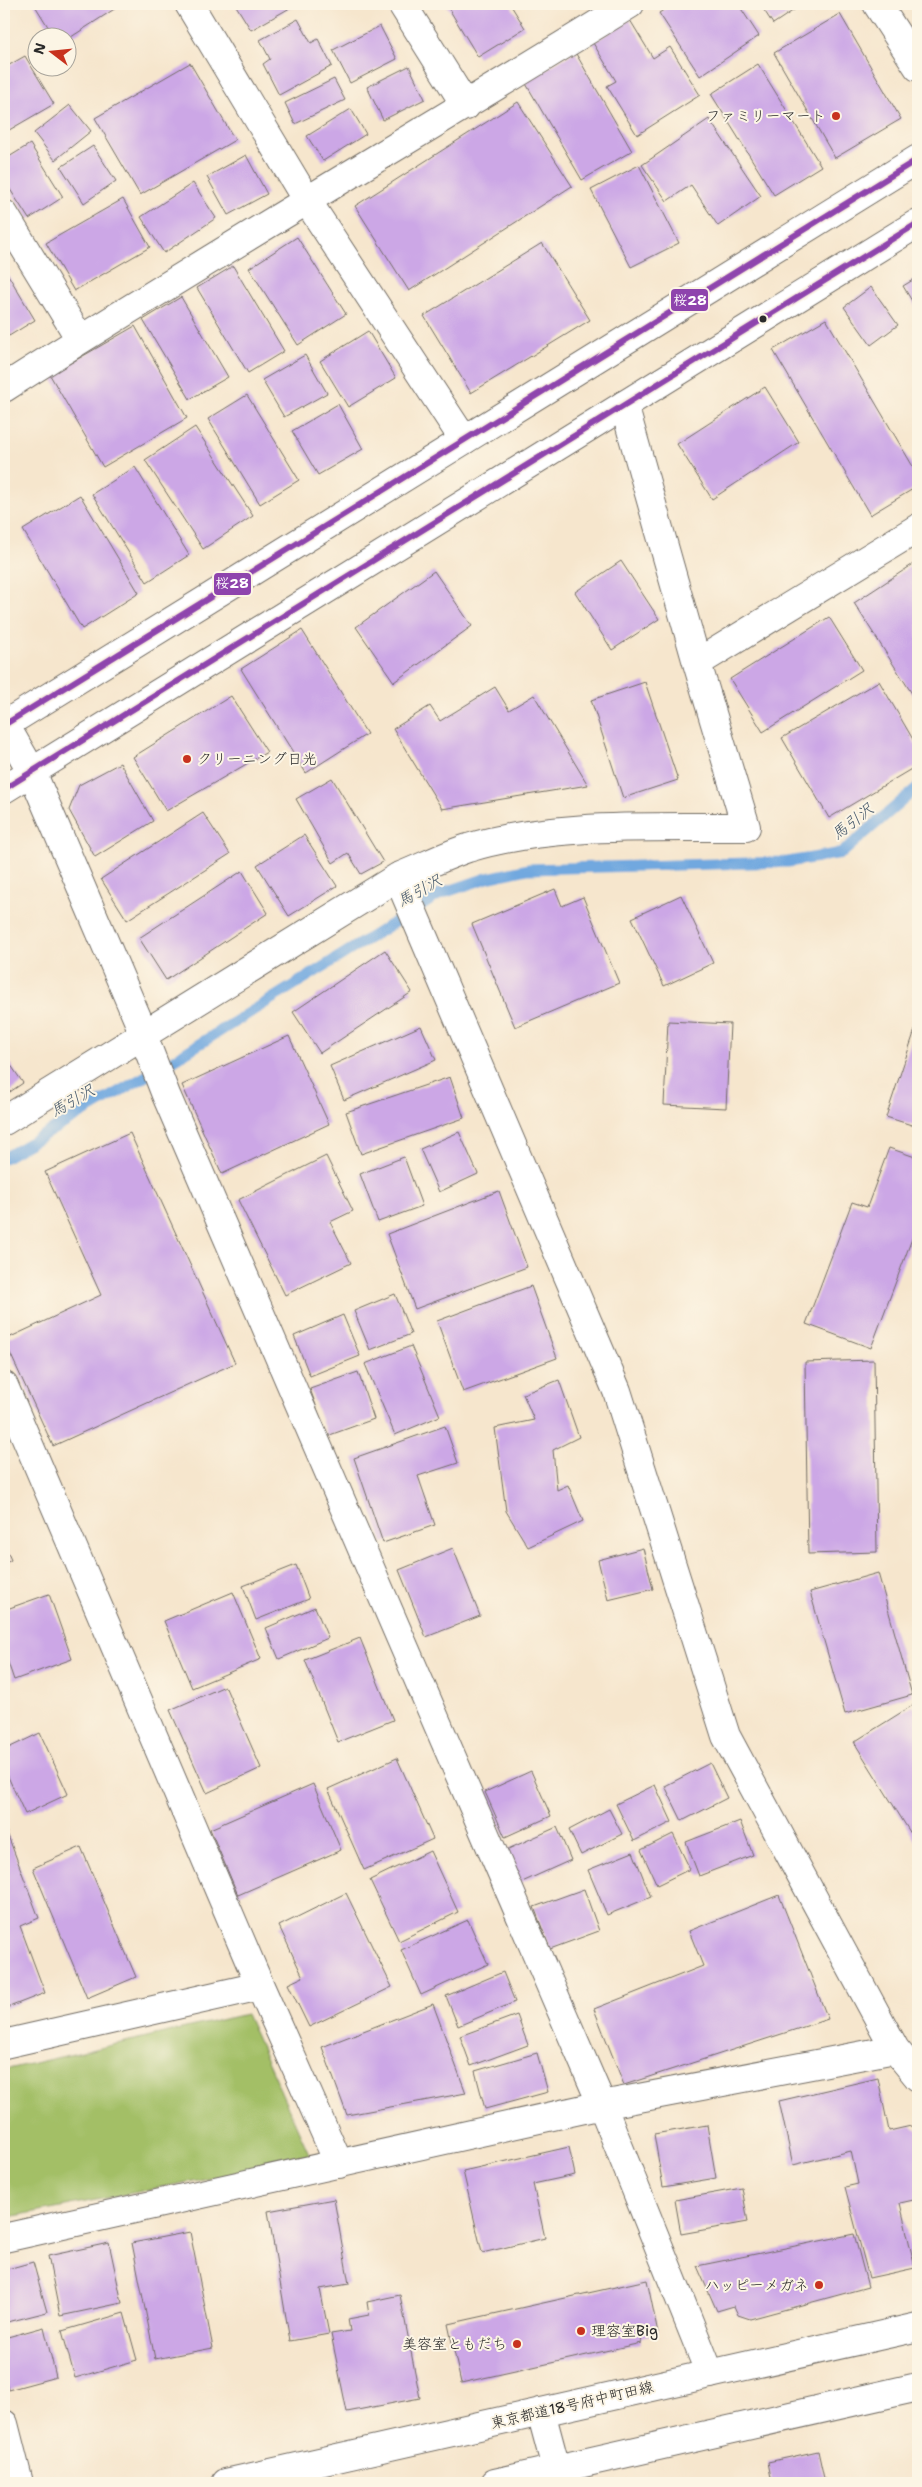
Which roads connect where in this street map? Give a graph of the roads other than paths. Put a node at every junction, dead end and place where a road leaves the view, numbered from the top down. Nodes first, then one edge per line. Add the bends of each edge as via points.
1 (189, 4) edge
2 (402, 4) edge
3 (630, 4) edge
4 (877, 4) edge
5 (918, 67) edge
6 (466, 106) junction
7 (918, 159) edge
8 (306, 199) junction
9 (4, 214) edge
10 (918, 223) edge
11 (80, 339) junction
12 (4, 388) edge
13 (624, 405) junction
14 (464, 440) junction
15 (918, 528) edge
16 (697, 663) junction
17 (4, 724) edge
18 (32, 772) junction
19 (4, 789) edge
20 (400, 884) junction
21 (145, 1040) junction
22 (4, 1121) edge
23 (4, 1386) edge
24 (260, 1986) junction
25 (4, 2044) edge
26 (896, 2049) junction
27 (918, 2077) edge
28 (602, 2105) junction
29 (339, 2164) junction
30 (4, 2238) edge
31 (918, 2327) edge
32 (710, 2374) junction
33 (918, 2387) edge
34 (541, 2412) junction
35 (4, 2424) edge
36 (559, 2476) edge
37 (19, 2483) edge
38 (226, 2483) edge
39 (495, 2483) edge

1 - 8 street
2 - 6 street
3 - 6 street
4 - 5 street
6 - 8 street
7 - 14 street
8 - 11 street
8 - 14 street
9 - 11 street
10 - 13 street
11 - 12 street
13 - 16 street
13 - 18 street
14 - 17 street
15 - 16 street
16 - 20 street via 746,827 529,834 468,848
17 - 18 street
18 - 19 street
18 - 21 street
20 - 21 street
20 - 26 street via 617,1391 726,1736
21 - 22 street
21 - 28 street
23 - 24 street
24 - 25 street
24 - 29 street
26 - 27 street
26 - 28 street
28 - 29 street
28 - 32 street
29 - 30 street
31 - 32 street, 東京都道18号府中町田線
32 - 34 street, 東京都道18号府中町田線
33 - 36 street
34 - 36 street
34 - 38 street, 東京都道18号府中町田線
35 - 37 street
36 - 39 street

